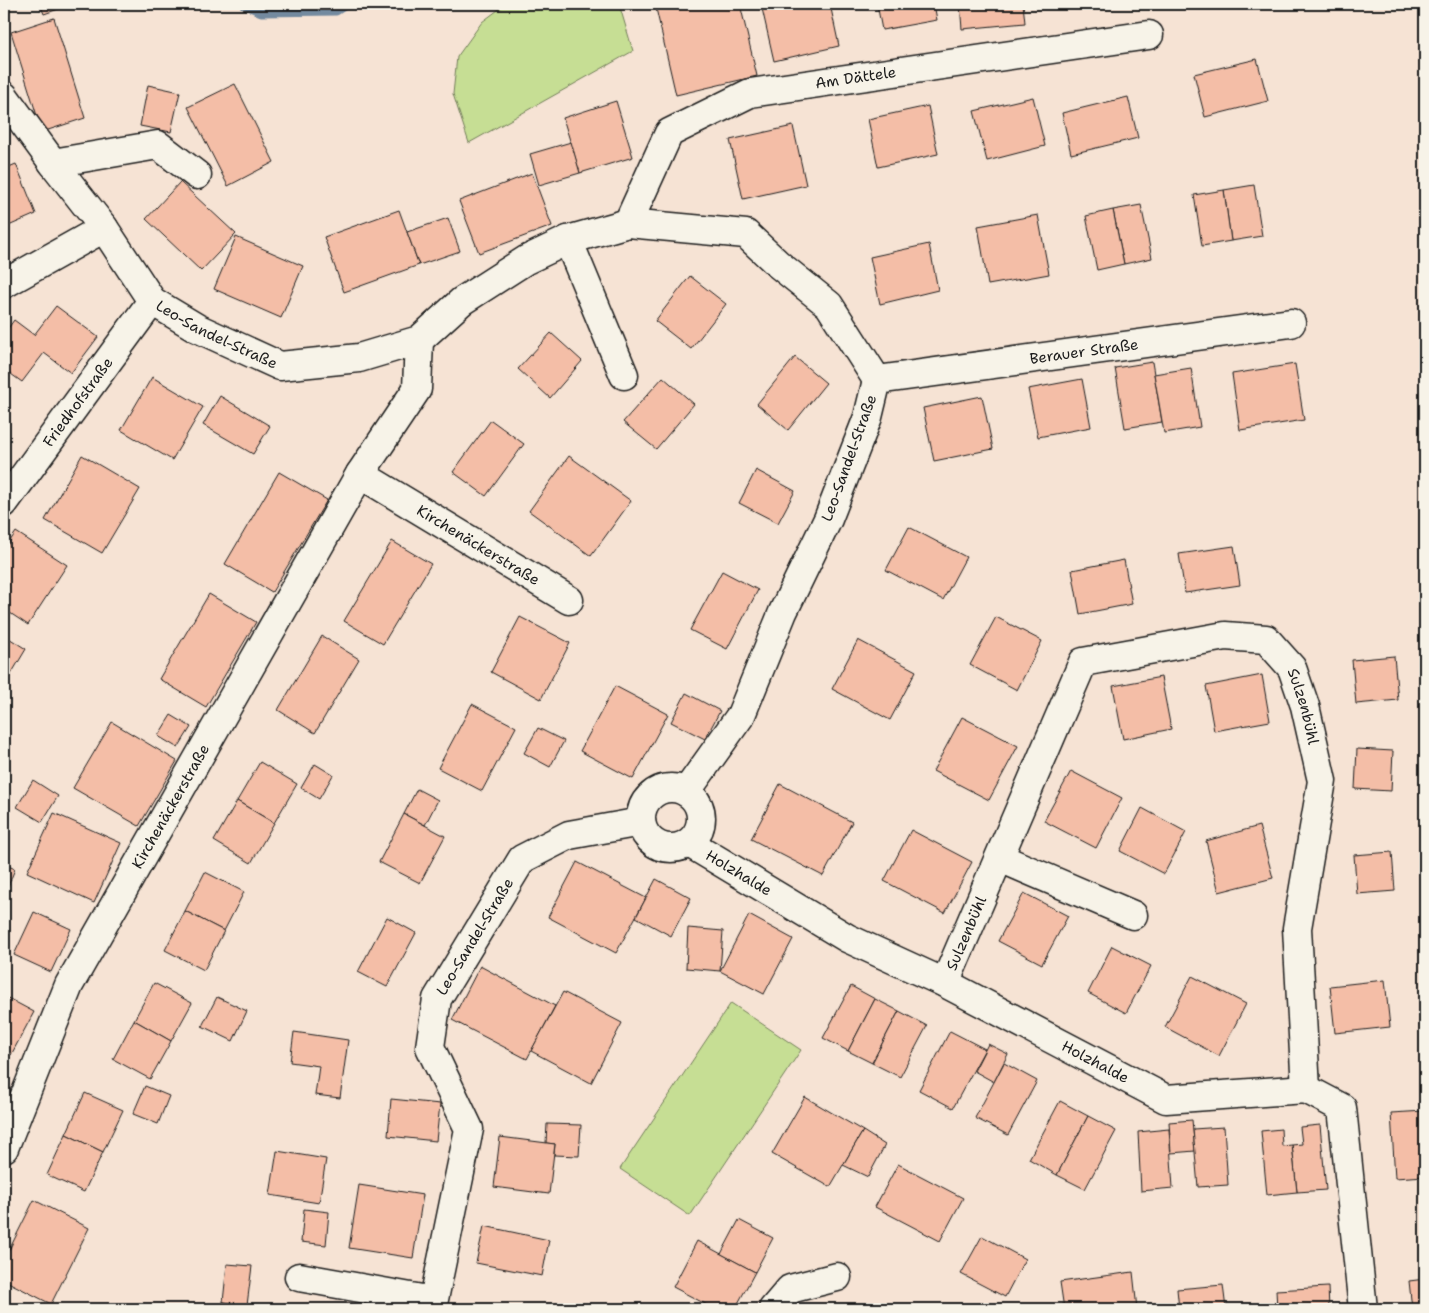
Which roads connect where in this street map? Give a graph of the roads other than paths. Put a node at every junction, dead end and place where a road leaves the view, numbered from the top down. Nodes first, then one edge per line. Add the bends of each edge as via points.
1 (1149, 36) dead end
2 (4, 96) edge
3 (53, 164) junction
4 (196, 174) dead end
5 (628, 223) junction
6 (104, 228) junction
7 (568, 240) junction
8 (4, 284) edge
9 (152, 301) junction
10 (1291, 323) dead end
11 (419, 340) junction
12 (624, 375) dead end
13 (877, 380) junction
14 (360, 474) junction
15 (4, 503) edge
16 (569, 600) dead end
17 (686, 792) junction
18 (641, 822) junction
19 (689, 842) junction
20 (1000, 858) junction
21 (1133, 915) dead end
22 (945, 983) junction
23 (1306, 1089) junction
24 (4, 1148) edge
25 (299, 1277) dead end
26 (837, 1277) dead end
27 (433, 1305) edge
28 (773, 1309) edge
29 (1363, 1309) edge

1 - 5 street, Am Dättele via 750,93 669,132
2 - 3 street, Leo-Sandel-Straße
3 - 4 street via 158,145
3 - 6 street, Leo-Sandel-Straße
5 - 7 street, Leo-Sandel-Straße
5 - 13 street, Leo-Sandel-Straße via 746,234 829,305
6 - 8 street
6 - 9 street, Leo-Sandel-Straße
7 - 11 street, Leo-Sandel-Straße via 526,260 462,301
7 - 12 street
9 - 11 street, Leo-Sandel-Straße via 197,328 280,366 359,358
9 - 15 street, Friedhofstraße
10 - 13 street, Berauer Straße
11 - 14 street, Kirchenäckerstraße via 416,389
13 - 17 street, Leo-Sandel-Straße via 868,417 828,519 783,612 741,715
14 - 16 street, Kirchenäckerstraße
14 - 24 street, Kirchenäckerstraße via 69,985
17 - 18 street via 670,788 656,792 643,807
17 - 19 street via 696,800 701,814 699,831
18 - 19 street via 650,840 661,846 675,848
18 - 27 street, Leo-Sandel-Straße via 569,834 522,859 437,999 430,1047 469,1129
19 - 22 street, Holzhalde via 847,938
20 - 21 street
20 - 22 street, Sulzenbühl
20 - 23 street, Sulzenbühl via 1083,662 1225,636 1266,639 1292,668 1305,706 1322,781 1297,928
22 - 23 street, Holzhalde via 1166,1099
23 - 29 street via 1342,1108
25 - 27 street
26 - 28 street via 790,1289

